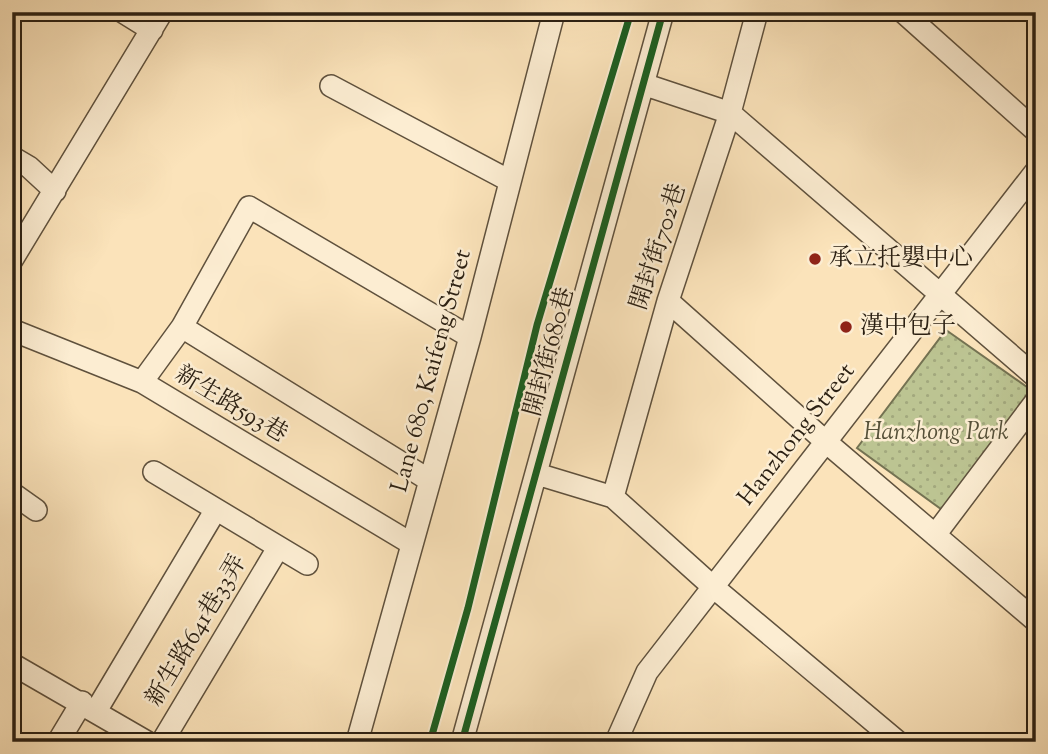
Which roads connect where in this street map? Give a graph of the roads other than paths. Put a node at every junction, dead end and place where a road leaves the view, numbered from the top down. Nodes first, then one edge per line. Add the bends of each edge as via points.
1 (123, 12) edge
2 (554, 12) edge
3 (663, 12) edge
4 (757, 12) edge
5 (903, 12) edge
6 (157, 21) edge
7 (643, 84) junction
8 (331, 86) dead end
9 (730, 113) junction
10 (1036, 131) edge
11 (12, 157) edge
12 (1036, 172) edge
13 (508, 180) junction
14 (55, 191) junction
15 (12, 260) edge
16 (939, 294) junction
17 (668, 301) junction
18 (182, 327) junction
19 (12, 330) edge
20 (470, 337) junction
21 (1036, 377) edge
22 (142, 382) junction
23 (1036, 401) edge
24 (826, 442) junction
25 (154, 472) dead end
26 (537, 474) junction
27 (429, 480) junction
28 (12, 493) edge
29 (613, 497) junction
30 (36, 510) dead end
31 (215, 511) junction
32 (935, 536) junction
33 (412, 544) junction
34 (278, 548) junction
35 (307, 564) dead end
36 (712, 586) junction
37 (1036, 621) edge
38 (12, 664) edge
39 (89, 707) junction
40 (58, 742) edge
41 (147, 742) edge
42 (162, 742) edge
43 (357, 742) edge
44 (462, 742) edge
45 (616, 742) edge
46 (898, 742) edge

1 - 6 street
2 - 13 street, Lane 680, Kaifeng Street
3 - 7 street, 開封街680巷
4 - 9 street, 開封街702巷
5 - 10 street
6 - 14 street
7 - 9 street
7 - 26 street, 開封街680巷
8 - 13 street
9 - 16 street
9 - 17 street, 開封街702巷
11 - 14 street
12 - 16 street, Hanzhong Street
13 - 20 street, Lane 680, Kaifeng Street
14 - 15 street
16 - 21 street
16 - 24 street, Hanzhong Street
17 - 24 street
17 - 29 street, 開封街702巷
18 - 20 street via 249,207
18 - 22 street
18 - 27 street
19 - 22 street, 新生路593巷
20 - 27 street, Lane 680, Kaifeng Street
22 - 33 street, 新生路593巷
23 - 32 street
24 - 32 street
24 - 36 street, Hanzhong Street
25 - 31 street
26 - 29 street
26 - 44 street, 開封街680巷
27 - 33 street, Lane 680, Kaifeng Street
28 - 30 street
29 - 36 street
31 - 34 street
31 - 39 street
32 - 37 street
33 - 43 street, Lane 680, Kaifeng Street
34 - 35 street
34 - 42 street, 新生路641巷33弄
36 - 45 street, Hanzhong Street via 647,672
36 - 46 street
38 - 39 street
39 - 40 street
39 - 41 street

